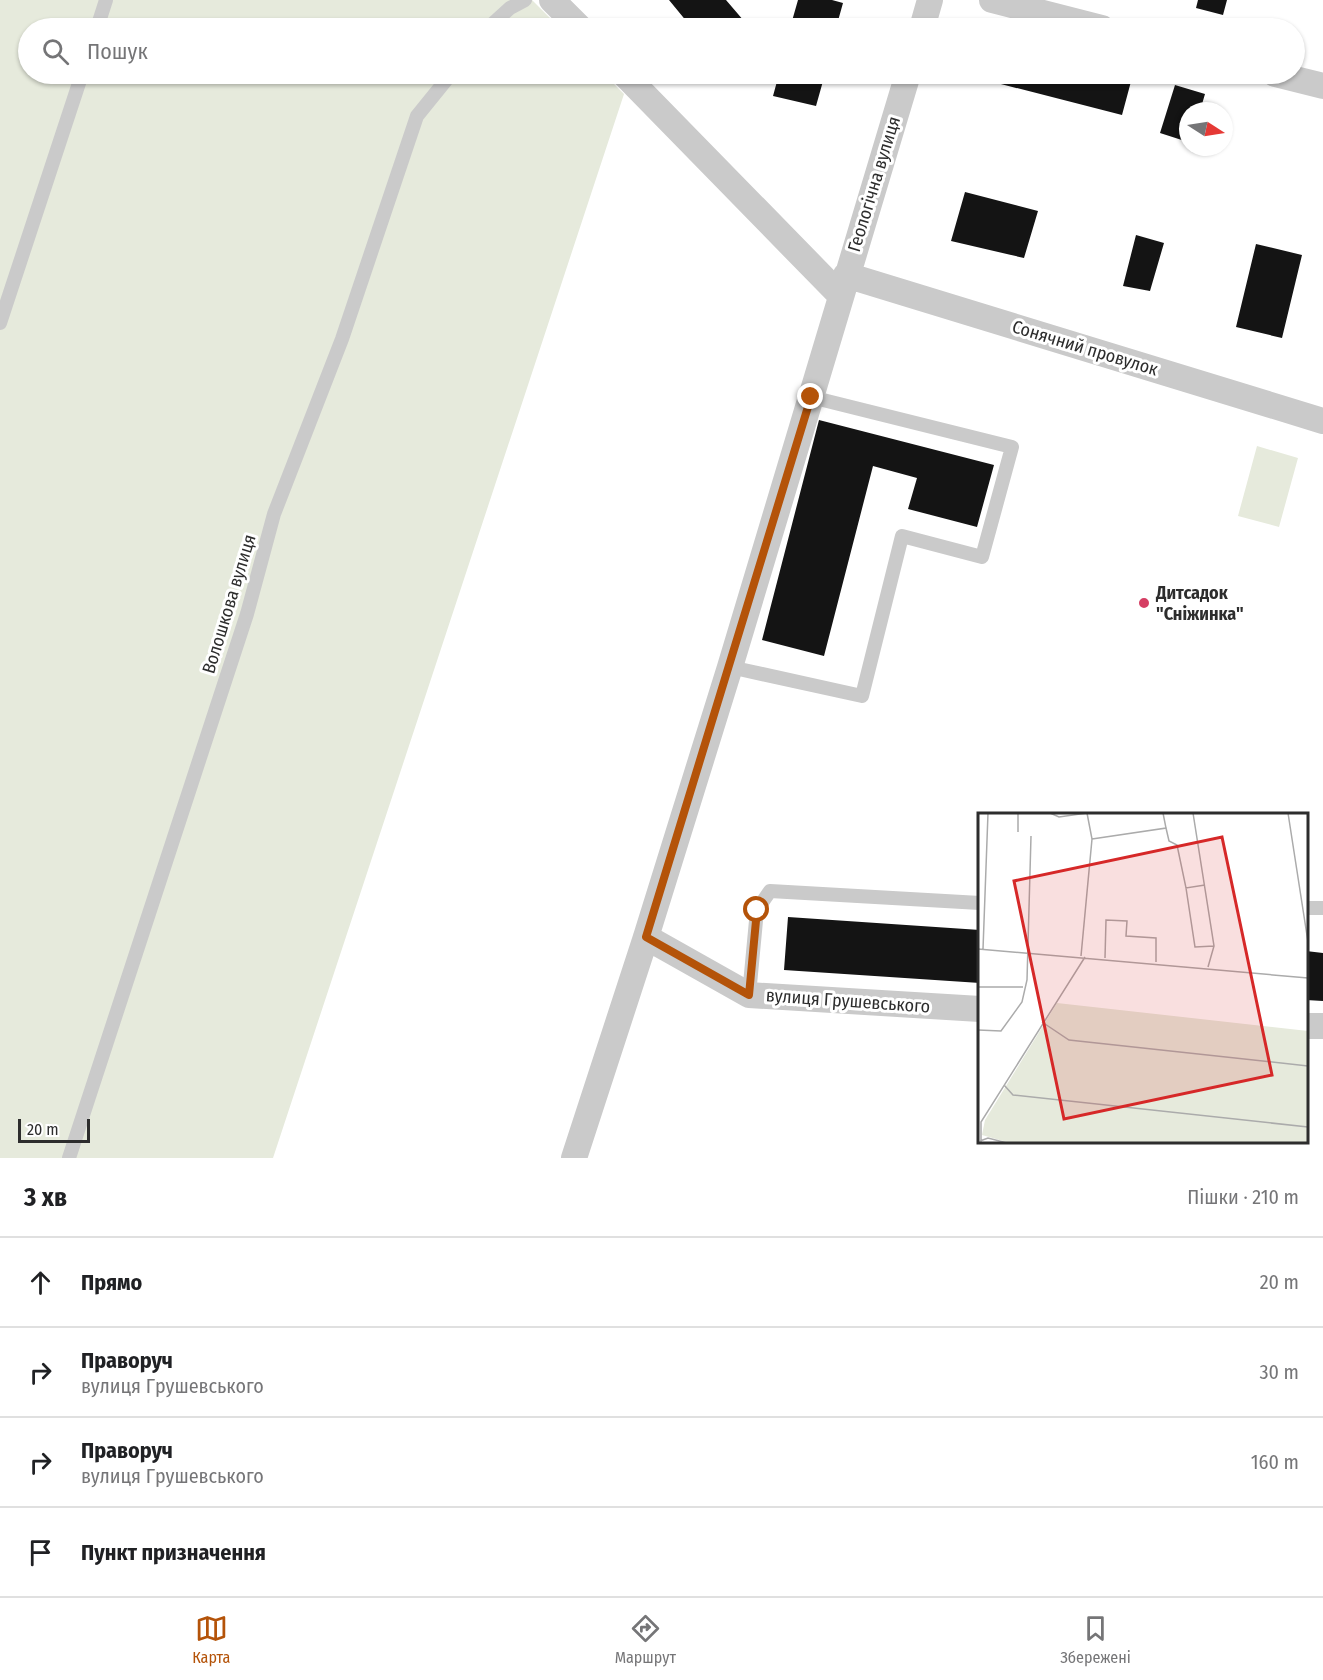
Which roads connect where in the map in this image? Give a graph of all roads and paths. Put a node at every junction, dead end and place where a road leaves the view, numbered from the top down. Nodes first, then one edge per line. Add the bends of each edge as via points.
1 (106, 0) edge
2 (525, 0) edge
3 (552, 0) edge
4 (930, 0) edge
5 (992, 0) edge
6 (100, 18) edge
7 (499, 18) edge
8 (570, 18) edge
9 (925, 18) edge
10 (1063, 18) edge
11 (1305, 82) edge
12 (79, 84) edge
13 (443, 84) edge
14 (634, 84) edge
15 (905, 84) edge
16 (1323, 86) edge
17 (843, 285) junction
18 (0, 323) edge
19 (811, 397) junction
20 (1323, 421) edge
21 (730, 667) junction
22 (978, 903) edge
23 (646, 937) junction
24 (749, 995) junction
25 (978, 1010) edge
26 (69, 1158) edge
27 (574, 1158) edge

1 - 6 lane
2 - 7 lane
3 - 8 street
4 - 9 street
5 - 10 street
11 - 16 street
12 - 18 lane
13 - 26 lane, Волошкова вулиця via 417,116 342,339 274,514 247,614
14 - 17 street
15 - 17 street, Геологічна вулиця
17 - 19 street
17 - 20 street, Сонячний провулок
19 - 21 street
19 - 21 lane via 1012,447 982,557 902,536 862,696
21 - 23 street
22 - 24 lane via 770,891 757,910
23 - 24 street, вулиця Грушевського
23 - 27 street
24 - 25 street, вулиця Грушевського

